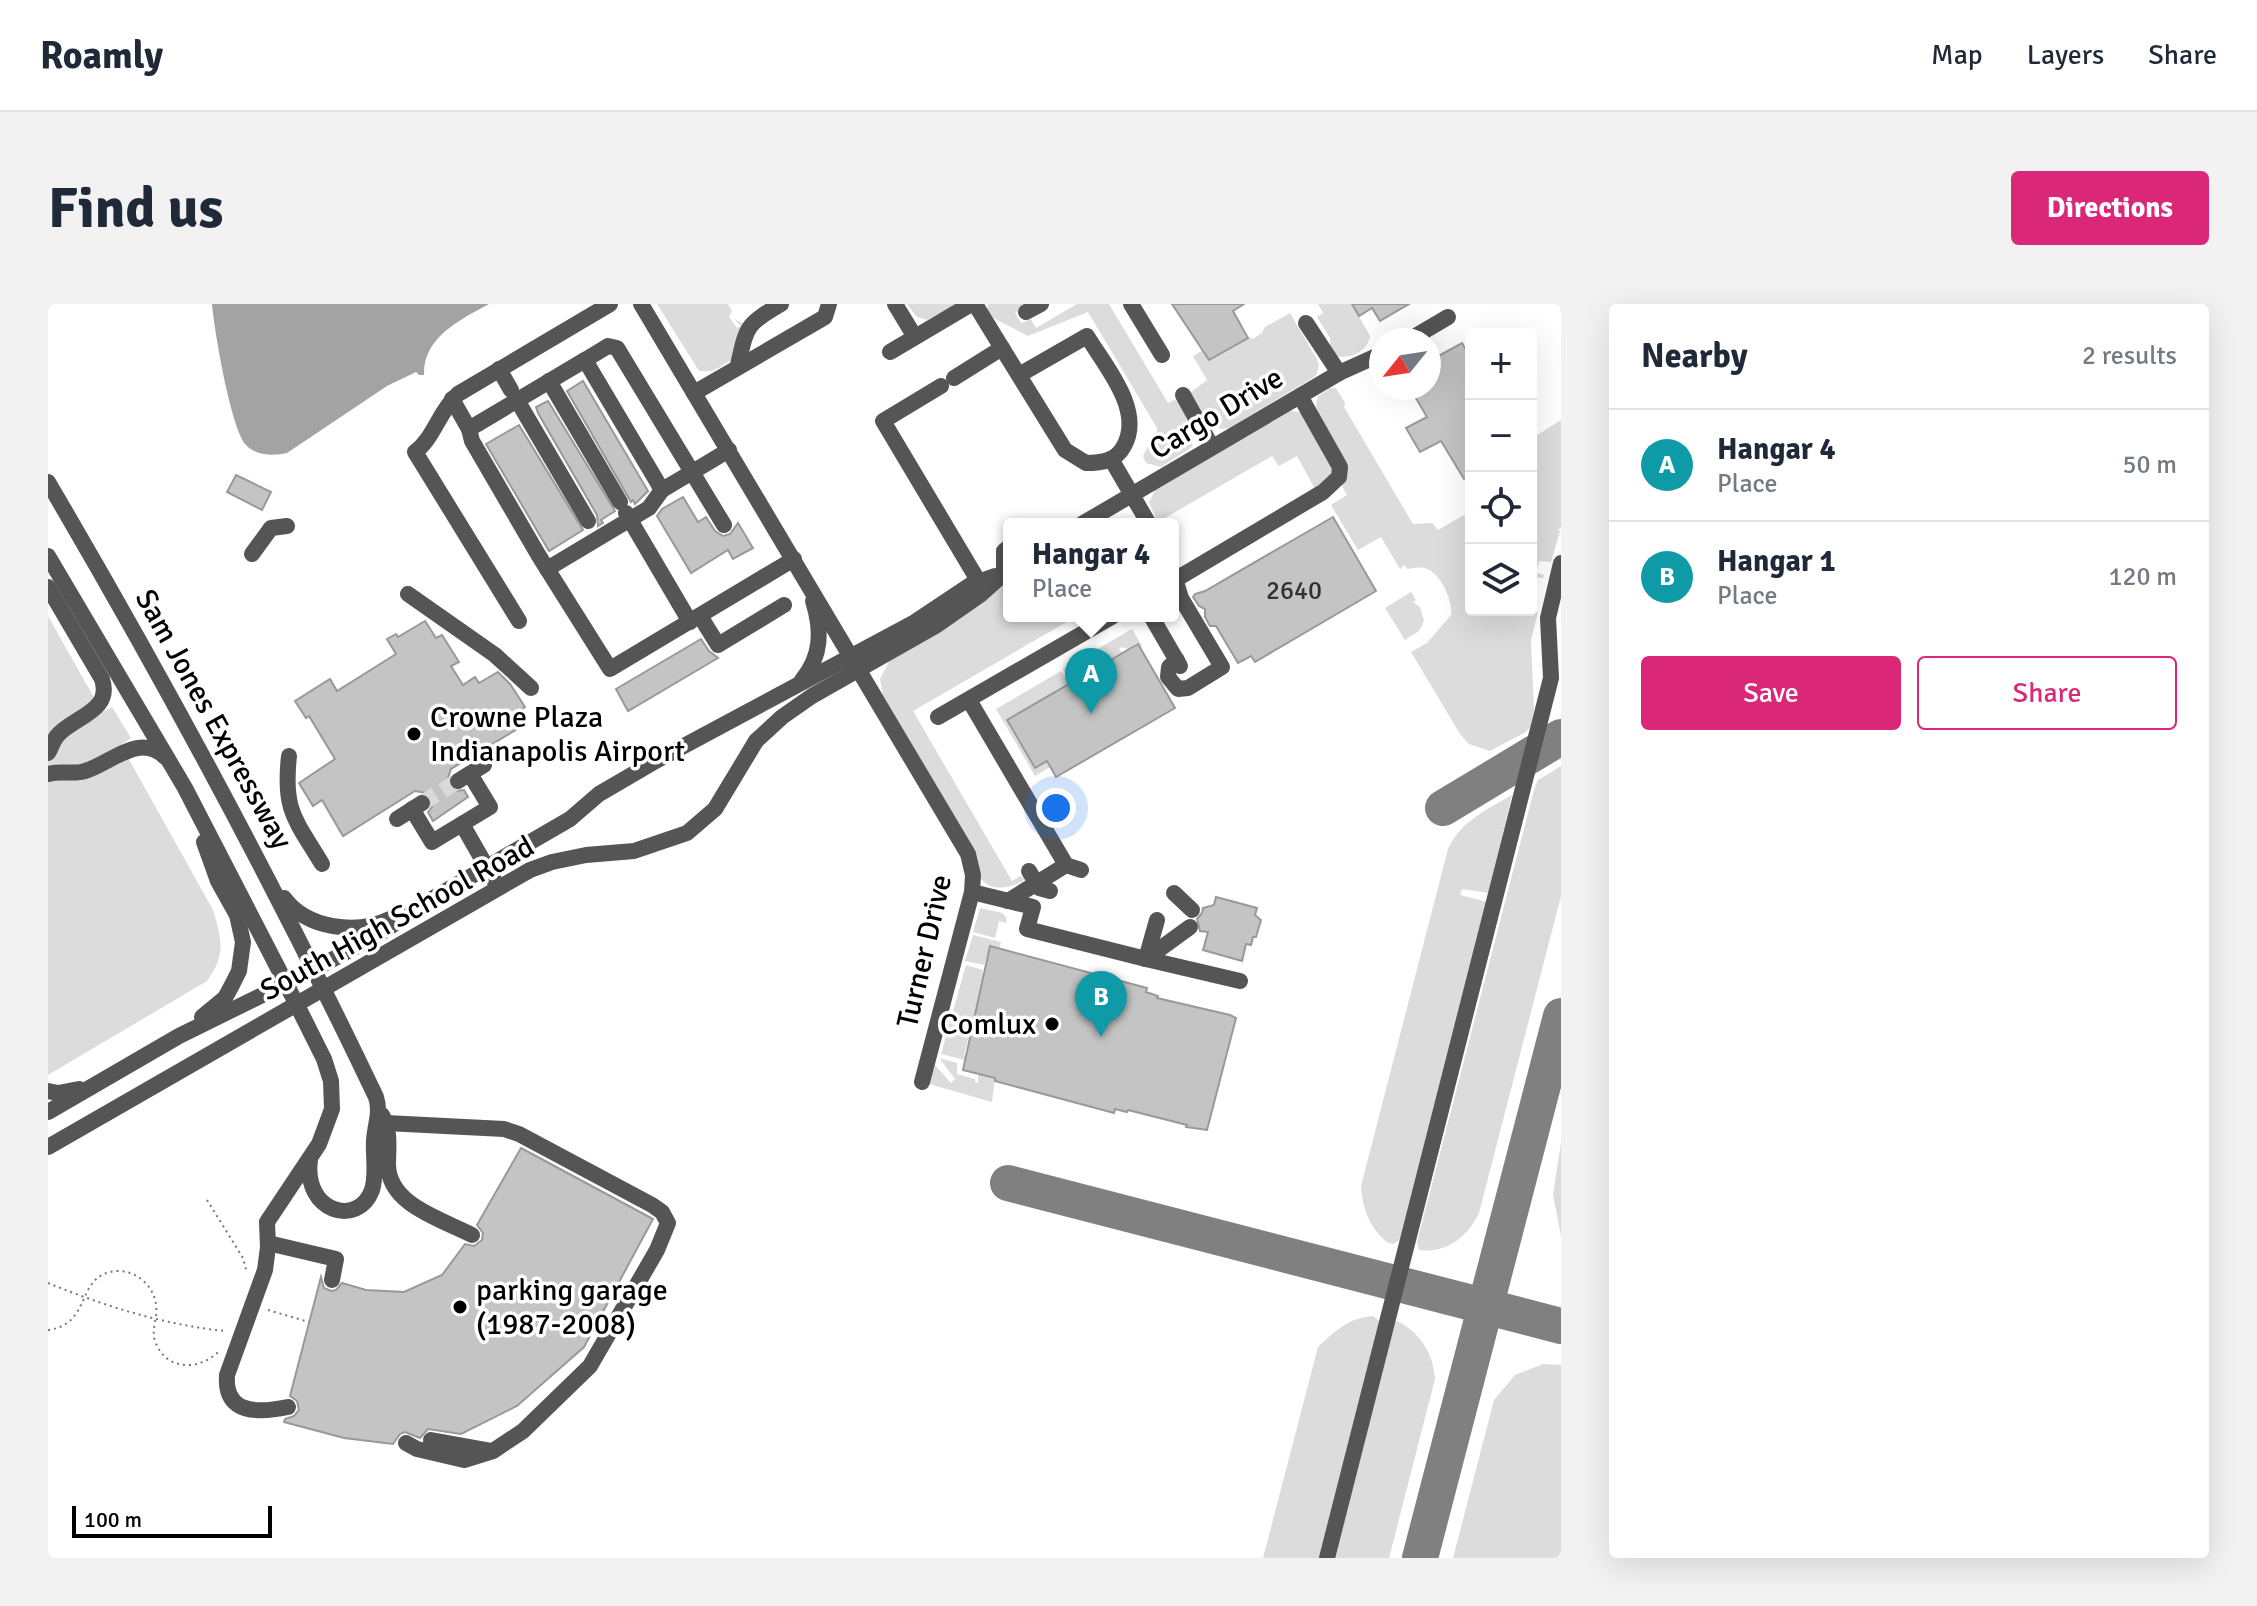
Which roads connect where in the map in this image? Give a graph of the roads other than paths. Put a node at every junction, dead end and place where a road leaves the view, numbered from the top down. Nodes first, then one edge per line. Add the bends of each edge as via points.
1 (610, 304) edge
2 (641, 304) edge
3 (781, 304) edge
4 (829, 304) edge
5 (895, 304) edge
6 (973, 304) edge
7 (1131, 304) edge
8 (1448, 317) dead end
9 (1306, 323) dead end
10 (1429, 328) edge
11 (915, 337) junction
12 (1002, 348) junction
13 (890, 352) dead end
14 (1162, 355) dead end
15 (1369, 359) edge
16 (585, 360) junction
17 (738, 365) junction
18 (499, 369) junction
19 (1339, 373) junction
20 (1019, 375) junction
21 (549, 381) junction
22 (694, 393) junction
23 (514, 395) junction
24 (1183, 395) dead end
25 (1300, 396) junction
26 (452, 399) junction
27 (469, 429) junction
28 (1212, 447) junction
29 (729, 450) junction
30 (1111, 459) junction
31 (692, 472) junction
32 (48, 482) edge
33 (662, 490) junction
34 (1132, 495) junction
35 (624, 510) junction
36 (1092, 518) edge
37 (1145, 518) edge
38 (724, 525) dead end
39 (287, 526) dead end
40 (594, 531) junction
41 (252, 554) dead end
42 (48, 556) edge
43 (794, 559) junction
44 (1561, 563) edge
45 (547, 569) junction
46 (1003, 572) edge
47 (1003, 574) edge
48 (1179, 574) edge
49 (979, 582) junction
50 (808, 584) junction
51 (48, 587) edge
52 (1179, 592) edge
53 (408, 594) dead end
54 (784, 605) dead end
55 (695, 619) junction
56 (519, 621) dead end
57 (1103, 622) edge
58 (1154, 622) edge
59 (856, 663) junction
60 (797, 686) junction
61 (531, 688) dead end
62 (969, 700) junction
63 (938, 717) dead end
64 (51, 747) edge
65 (289, 756) dead end
66 (175, 770) junction
67 (69, 772) junction
68 (471, 773) dead end
69 (48, 774) edge
70 (185, 788) junction
71 (397, 819) dead end
72 (462, 824) junction
73 (322, 864) dead end
74 (487, 867) junction
75 (267, 874) junction
76 (1038, 884) junction
77 (498, 887) junction
78 (972, 892) junction
79 (1174, 893) dead end
80 (1008, 901) junction
81 (425, 903) junction
82 (1033, 907) junction
83 (1192, 910) dead end
84 (1157, 920) dead end
85 (1190, 927) dead end
86 (1146, 959) junction
87 (315, 969) junction
88 (1240, 981) dead end
89 (285, 982) junction
90 (324, 987) junction
91 (296, 1003) junction
92 (179, 1036) junction
93 (106, 1078) junction
94 (922, 1082) dead end
95 (48, 1091) edge
96 (48, 1112) edge
97 (383, 1117) junction
98 (48, 1147) edge
99 (310, 1157) junction
100 (472, 1235) dead end
101 (268, 1243) junction
102 (332, 1280) dead end
103 (288, 1407) dead end
104 (431, 1440) dead end
105 (406, 1443) dead end
106 (493, 1451) junction
107 (1327, 1558) edge

1 - 18 street
2 - 22 street
3 - 17 street via 752,322
4 - 17 street via 825,317
5 - 11 street
6 - 11 street
6 - 12 street
7 - 14 street
8 - 10 street
9 - 19 street
11 - 13 street
12 - 20 street
12 - 49 street via 883,421
15 - 19 street, Cargo Drive
16 - 21 street
16 - 31 street via 608,346 617,348
16 - 33 street
17 - 22 street
18 - 23 street
18 - 26 street
19 - 25 street, Cargo Drive
20 - 30 street via 1065,450 1086,463
20 - 30 street via 1087,336 1130,417 1130,434
21 - 23 street
21 - 35 street
22 - 29 street
23 - 27 street
23 - 40 street
24 - 28 street
25 - 28 street, Cargo Drive
25 - 48 street via 1336,457 1339,477 1311,500
26 - 27 street
26 - 56 street via 415,452
27 - 45 street
28 - 34 street, Cargo Drive
29 - 31 street
29 - 43 street
30 - 34 street
31 - 33 street
31 - 38 street
32 - 75 street, Sam Jones Expressway
33 - 35 street via 649,508
34 - 36 street, Cargo Drive
34 - 37 street
35 - 40 street
35 - 55 street
39 - 41 street via 271,528
40 - 45 street
42 - 66 street, Sam Jones Expressway
43 - 50 street
43 - 55 street
44 - 107 street via 1548,618 1551,678
45 - 55 street via 610,669
46 - 49 street
47 - 59 street via 937,625
49 - 59 street
50 - 59 street
50 - 60 street via 820,646
51 - 64 street via 105,689 96,707 62,731
52 - 58 street via 1222,667 1178,689 1168,677 1169,667 1178,663
53 - 61 street via 495,655
54 - 55 street via 718,645
57 - 62 street
59 - 60 street, South High School Road
59 - 77 street, South High School Road via 766,731 715,809 687,833 634,851 552,862
59 - 78 street, Turner Drive via 968,854
60 - 74 street, South High School Road via 652,763
62 - 63 street
62 - 76 street via 1074,868
64 - 67 street
65 - 73 street via 286,787 292,815
66 - 67 street via 160,753 143,746 84,772
66 - 70 street, Sam Jones Expressway
67 - 69 street
68 - 72 street via 490,807
70 - 89 street, Sam Jones Expressway
70 - 92 street via 243,942 239,971 225,998
71 - 72 street via 417,806 432,842
72 - 74 street
74 - 77 street
74 - 81 street, South High School Road
75 - 81 street via 289,904 331,926 372,926
75 - 87 street, Sam Jones Expressway
76 - 80 street
76 - 82 street
77 - 90 street, South High School Road
78 - 80 street
78 - 94 street, Turner Drive
79 - 83 street
80 - 82 street
81 - 87 street, South High School Road
82 - 86 street via 1027,929
84 - 86 street
85 - 86 street
86 - 88 street
87 - 89 street, South High School Road
87 - 90 street, Sam Jones Expressway
89 - 91 street, Sam Jones Expressway
89 - 92 street, South High School Road
90 - 91 street, South High School Road
90 - 97 street, Sam Jones Expressway
91 - 98 street, South High School Road
91 - 99 street, Sam Jones Expressway via 324,1059 332,1094 329,1122
92 - 93 street, South High School Road
93 - 95 street via 74,1091
93 - 96 street, South High School Road
97 - 99 street via 374,1138 372,1189 354,1208 322,1204 311,1186
97 - 100 street via 388,1171 397,1193
97 - 106 street via 504,1129 652,1205 667,1221 657,1250 590,1366 523,1431
99 - 101 street, Sam Jones Expressway via 269,1216
101 - 102 street via 336,1259
101 - 103 street, Sam Jones Expressway via 265,1270 226,1385 242,1408
104 - 106 street
105 - 106 street via 464,1460

